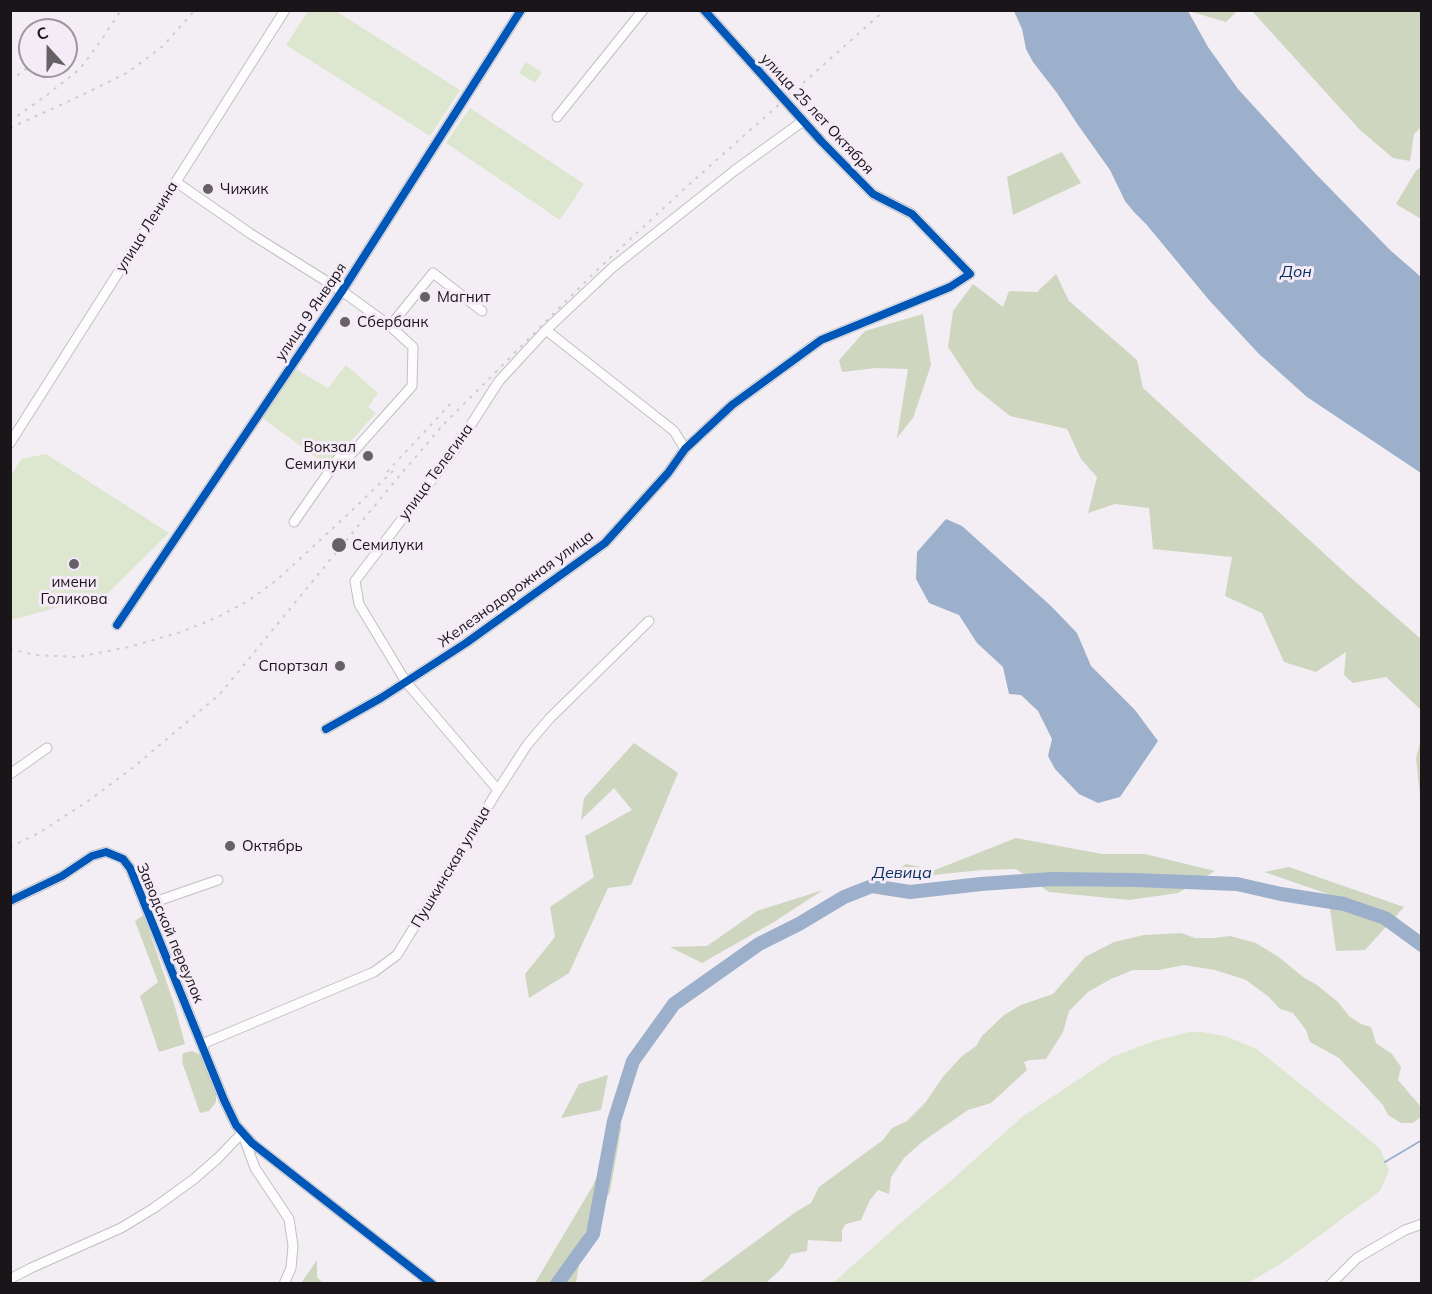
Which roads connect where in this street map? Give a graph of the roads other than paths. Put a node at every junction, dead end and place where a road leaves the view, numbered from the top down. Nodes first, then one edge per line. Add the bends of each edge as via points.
1 (285, 10) edge
2 (521, 10) edge
3 (643, 10) edge
4 (704, 10) edge
5 (557, 117) dead end
6 (803, 121) junction
7 (176, 182) junction
8 (970, 274) joint
9 (342, 291) junction
10 (482, 311) dead end
11 (390, 326) junction
12 (546, 330) junction
13 (10, 443) edge
14 (685, 449) junction
15 (294, 522) dead end
16 (649, 621) dead end
17 (117, 625) dead end
18 (406, 682) junction
19 (326, 729) dead end
20 (46, 748) dead end
21 (10, 774) edge
22 (498, 789) junction
23 (218, 880) dead end
24 (10, 901) edge
25 (146, 905) junction
26 (202, 1044) junction
27 (242, 1133) junction
28 (1422, 1224) edge
29 (10, 1279) edge
30 (284, 1284) edge
31 (432, 1284) edge
32 (1331, 1284) edge

1 - 7 street, улица Ленина
2 - 9 street, улица 9 Января
3 - 5 street
4 - 6 street, улица 25 лет Октября
6 - 8 street, улица 25 лет Октября via 873,194 912,214
6 - 12 street, улица Телегина via 613,267
7 - 9 street
7 - 13 street, улица Ленина
8 - 14 street, Железнодорожная улица via 950,287 821,340 732,405
9 - 11 street
9 - 17 street, улица 9 Января
10 - 11 street via 433,273
11 - 15 street via 413,347 412,386 345,461 340,456
12 - 14 street via 674,431
12 - 18 street, улица Телегина via 499,381 456,448 355,581 359,604
14 - 18 street, Железнодорожная улица via 605,543
16 - 22 street, Пушкинская улица via 543,727
18 - 19 street, Железнодорожная улица
18 - 22 street, улица Телегина
20 - 21 street
22 - 26 street, Пушкинская улица via 397,955 374,972
23 - 25 street
24 - 25 street, Заводской переулок via 106,852 123,859 130,868
25 - 26 street, Заводской переулок
26 - 27 street, Заводской переулок
27 - 29 street via 194,1179 153,1208 121,1228
27 - 30 street via 255,1168 289,1219 293,1246 291,1269
27 - 31 street
28 - 32 street via 1357,1258

